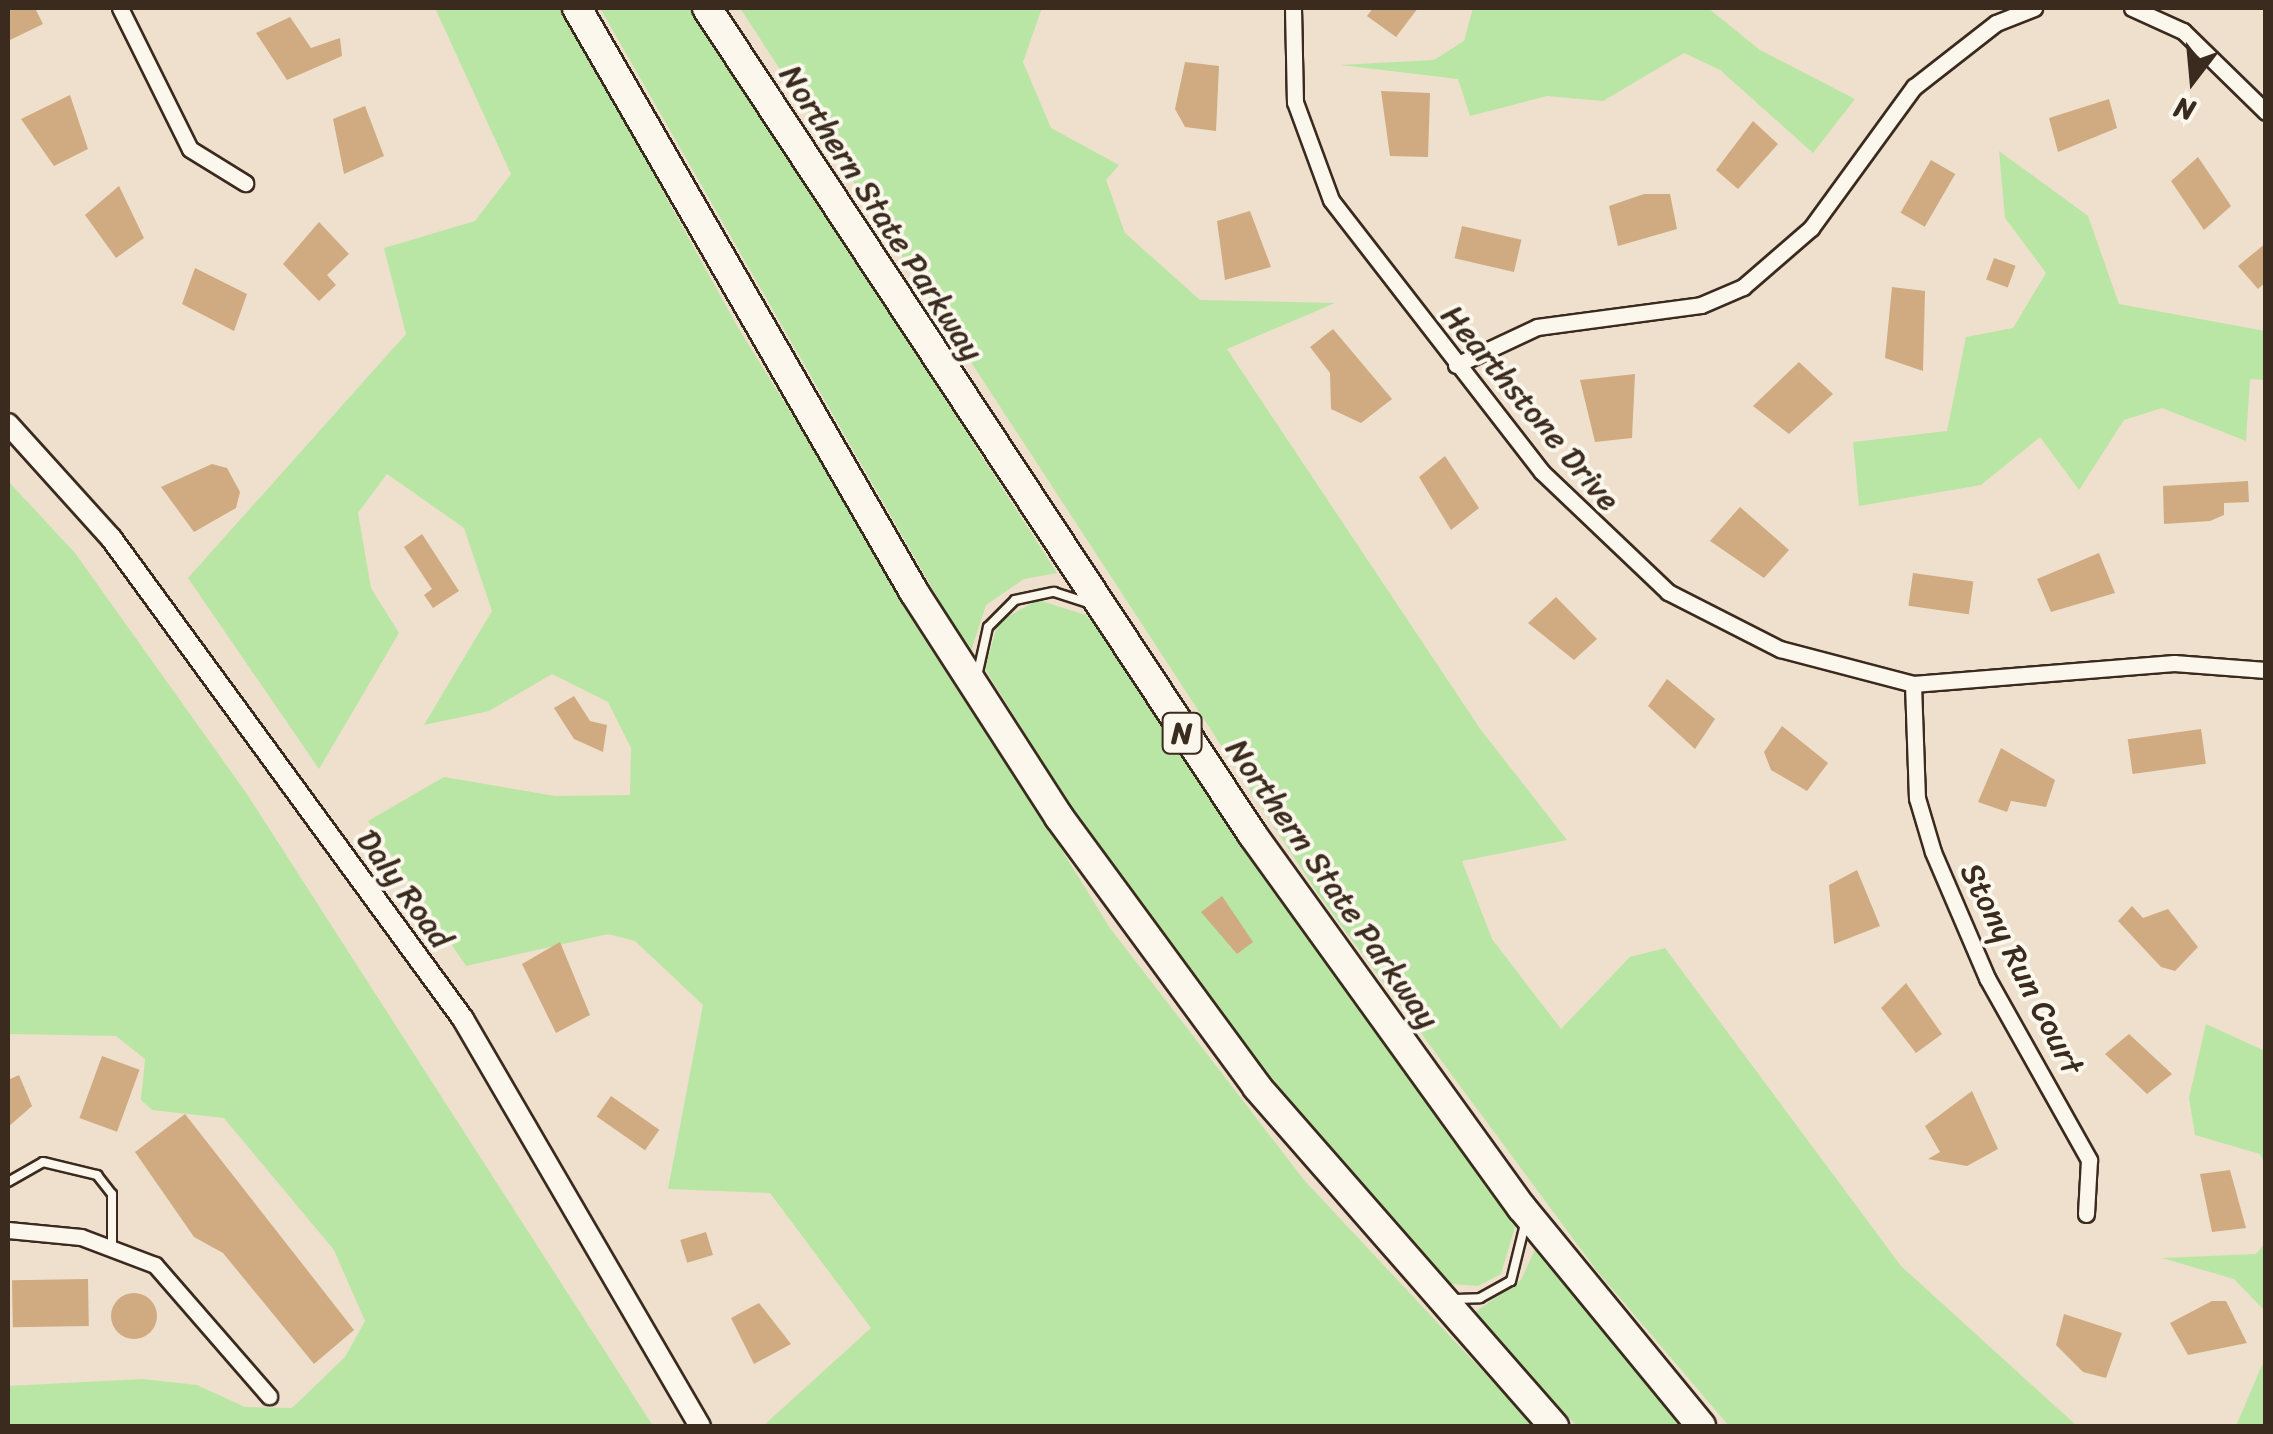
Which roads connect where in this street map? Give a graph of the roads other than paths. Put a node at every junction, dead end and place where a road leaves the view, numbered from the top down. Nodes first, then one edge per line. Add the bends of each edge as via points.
1 (120, 8) edge
2 (576, 8) edge
3 (707, 8) edge
4 (1293, 8) edge
5 (2034, 8) edge
6 (2132, 8) edge
7 (2266, 112) edge
8 (245, 183) dead end
9 (1456, 365) junction
10 (8, 424) edge
11 (1099, 610) junction
12 (2266, 670) edge
13 (1914, 684) junction
14 (979, 697) junction
15 (8, 1182) edge
16 (1522, 1208) junction
17 (2086, 1214) dead end
18 (8, 1230) edge
19 (112, 1246) junction
20 (1427, 1289) junction
21 (269, 1396) dead end
22 (700, 1426) edge
23 (1554, 1426) edge
24 (1701, 1426) edge

1 - 8 street via 190,149
2 - 14 highway
3 - 11 highway, Northern State Parkway / N
4 - 9 street, Hearthstone Drive via 1294,102 1331,200
5 - 9 street via 1996,22 1914,87 1811,228 1742,287 1701,305 1536,327
6 - 7 street via 2183,31
9 - 13 street, Hearthstone Drive via 1587,523 1668,592 1780,649
10 - 22 main road, Daly Road via 110,538 463,1019
11 - 14 lane via 1054,592 1015,600 982,639
11 - 16 highway, Northern State Parkway / N
12 - 13 street, Hearthstone Drive via 2174,663
13 - 17 street, Stony Run Court via 1915,780 1933,852 1987,978 2089,1160
14 - 20 highway via 1216,1033
15 - 19 lane via 44,1162 97,1175 112,1194
16 - 20 lane via 1524,1250 1511,1281 1469,1300
16 - 24 highway, Northern State Parkway / N
18 - 19 street
19 - 21 street via 183,1290
20 - 23 highway

